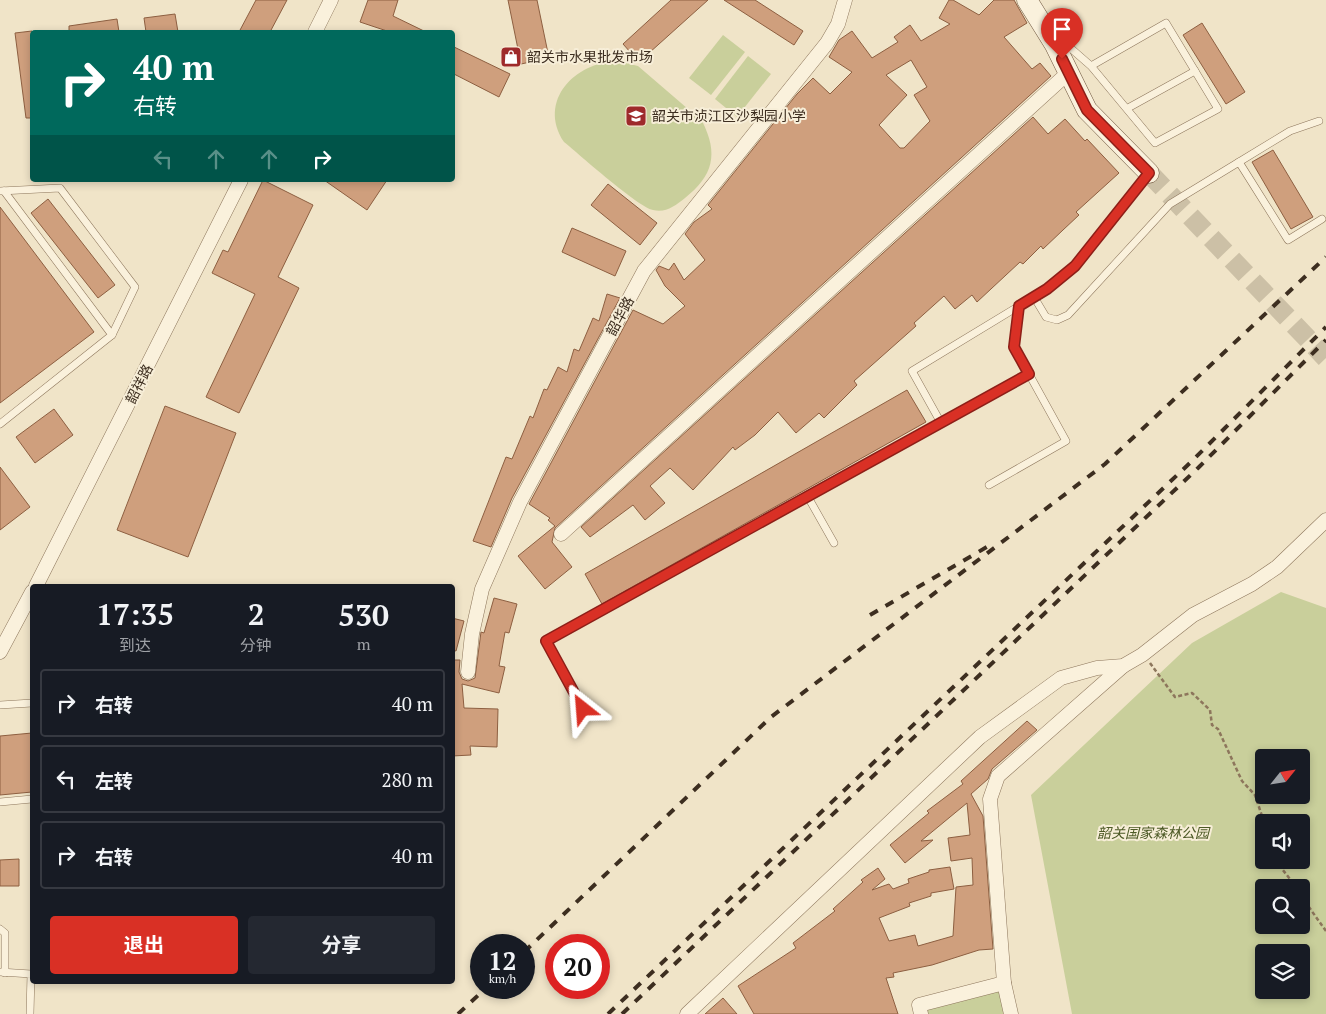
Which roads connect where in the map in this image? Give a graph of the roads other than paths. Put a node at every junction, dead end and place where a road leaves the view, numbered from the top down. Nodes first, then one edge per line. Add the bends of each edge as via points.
1 (331, 0) edge
2 (846, 0) edge
3 (1027, 0) edge
4 (1044, 28) junction
5 (316, 30) edge
6 (1091, 66) junction
7 (1195, 71) junction
8 (1068, 72) junction
9 (1128, 108) junction
10 (1319, 121) dead end
11 (1239, 162) junction
12 (1149, 173) joint
13 (240, 182) edge
14 (2, 191) edge
15 (1322, 219) dead end
16 (1034, 297) junction
17 (1019, 306) junction
18 (112, 335) junction
19 (1029, 374) junction
20 (941, 423) junction
21 (0, 424) edge
22 (989, 484) dead end
23 (808, 496) junction
24 (1326, 520) edge
25 (562, 534) dead end
26 (834, 543) dead end
27 (37, 584) edge
28 (30, 596) edge
29 (0, 652) edge
30 (1124, 666) junction
31 (468, 672) dead end
32 (30, 702) edge
33 (0, 705) edge
34 (583, 709) dead end
35 (30, 799) edge
36 (0, 802) edge
37 (0, 929) edge
38 (3, 972) edge
39 (30, 974) edge
40 (1004, 983) junction
41 (31, 984) edge
42 (30, 1014) edge
43 (688, 1014) edge
44 (921, 1014) edge
45 (1011, 1014) edge

1 - 5 street
2 - 31 street, 韶华路 via 827,43 644,272 520,502 489,571 474,624
3 - 4 street
4 - 6 lane
4 - 8 street
6 - 7 lane via 1166,23
6 - 9 lane
7 - 9 lane
7 - 9 lane via 1218,109 1155,143
8 - 12 street via 1087,110
8 - 25 street
10 - 11 lane via 1290,131
11 - 15 lane via 1288,240
11 - 16 lane via 1170,204 1068,315 1057,320 1046,316
12 - 16 lane via 1075,266
13 - 27 street, 韶祥路
14 - 18 lane
14 - 18 lane via 60,188 135,287
16 - 17 lane
17 - 19 lane via 1014,347
17 - 20 lane via 912,370
18 - 21 lane
19 - 20 lane
19 - 22 lane via 1066,441
20 - 23 lane
23 - 26 lane
23 - 34 lane via 546,641
24 - 30 street via 1278,567 1194,615
28 - 29 street
30 - 40 street via 998,776 990,799
30 - 43 street via 1097,668 1061,678 980,737
32 - 33 lane
35 - 36 lane
37 - 38 lane via 5,933
38 - 39 lane
40 - 44 street via 919,1005
40 - 45 street
41 - 42 lane

